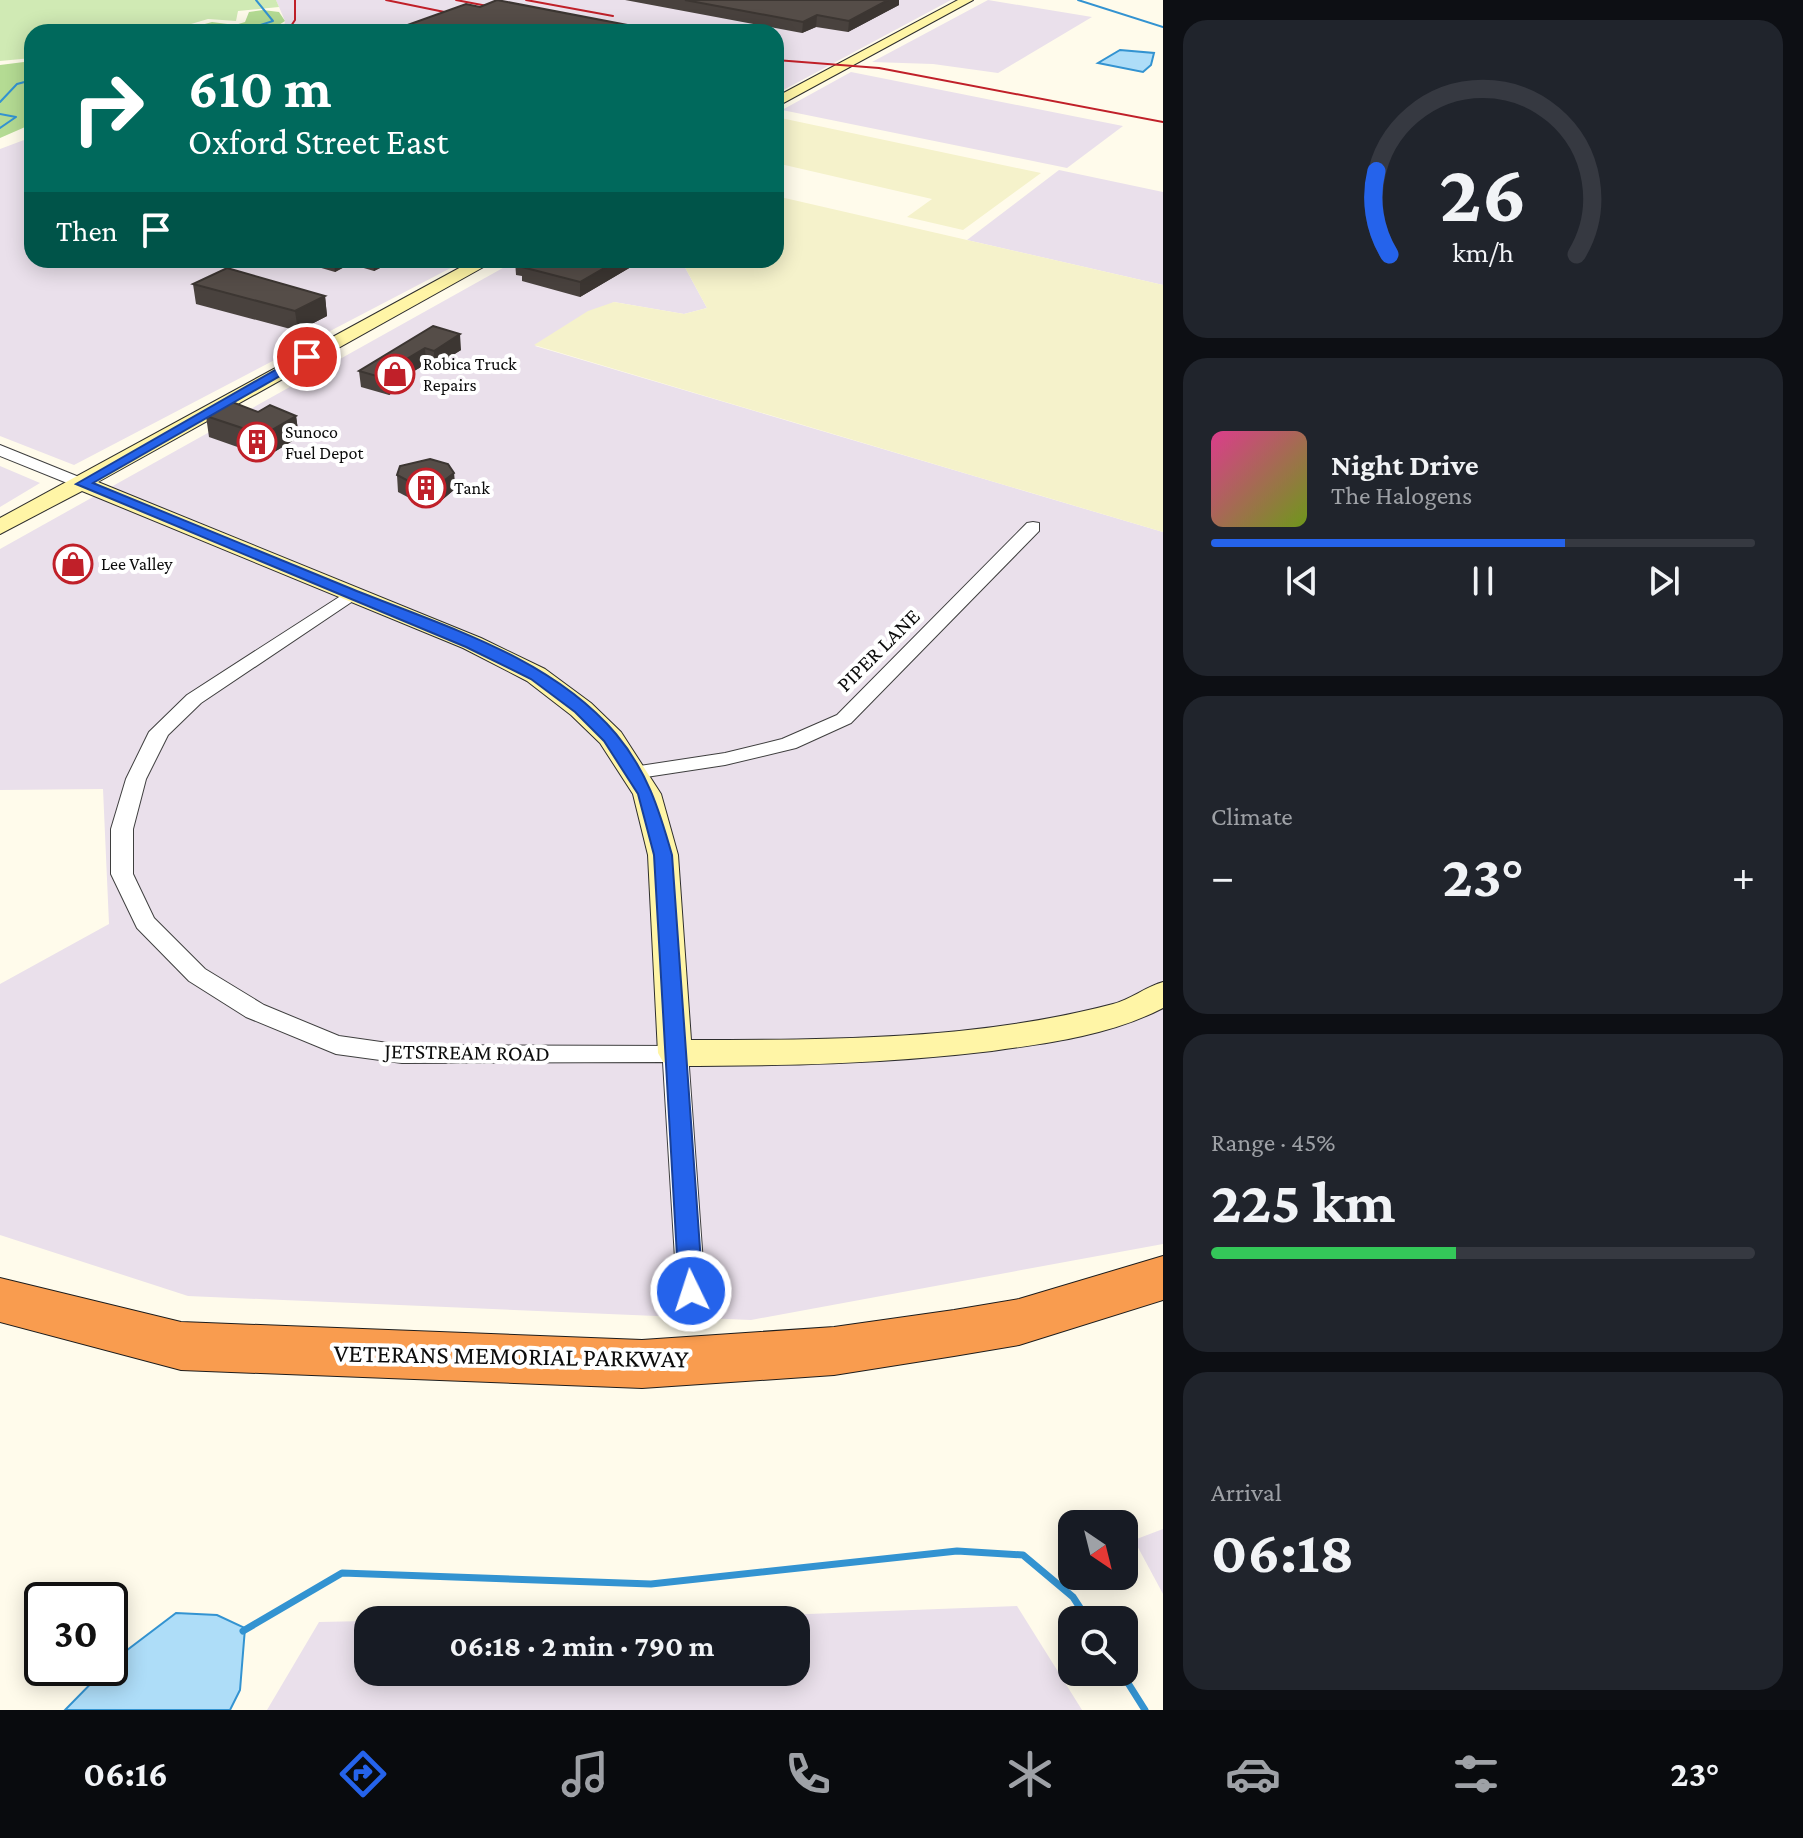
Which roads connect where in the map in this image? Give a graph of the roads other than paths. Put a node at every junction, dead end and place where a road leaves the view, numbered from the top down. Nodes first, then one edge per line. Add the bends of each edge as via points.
1 (967, 0) edge
2 (784, 99) edge
3 (473, 268) edge
4 (0, 450) edge
5 (83, 484) junction
6 (0, 527) edge
7 (1033, 527) dead end
8 (350, 595) junction
9 (633, 773) junction
10 (1163, 994) edge
11 (675, 1053) junction
12 (1163, 1278) edge
13 (691, 1291) dead end
14 (0, 1300) edge

1 - 2 main road
3 - 5 main road
4 - 5 street
5 - 6 main road
5 - 8 main road
7 - 9 street, PIPER LANE via 844,719 789,744
8 - 9 main road via 472,643 536,675 611,738
8 - 11 street, JETSTREAM ROAD via 194,699 159,732 136,779 122,829 122,874 145,922 197,975 255,1011 336,1045 402,1054
9 - 11 main road via 647,794 663,855
10 - 11 main road, JETSTREAM ROAD via 1124,1014 980,1040 843,1053
11 - 13 street
12 - 14 highway, VETERANS MEMORIAL PARKWAY via 1019,1322 954,1333 834,1351 642,1364 181,1346

